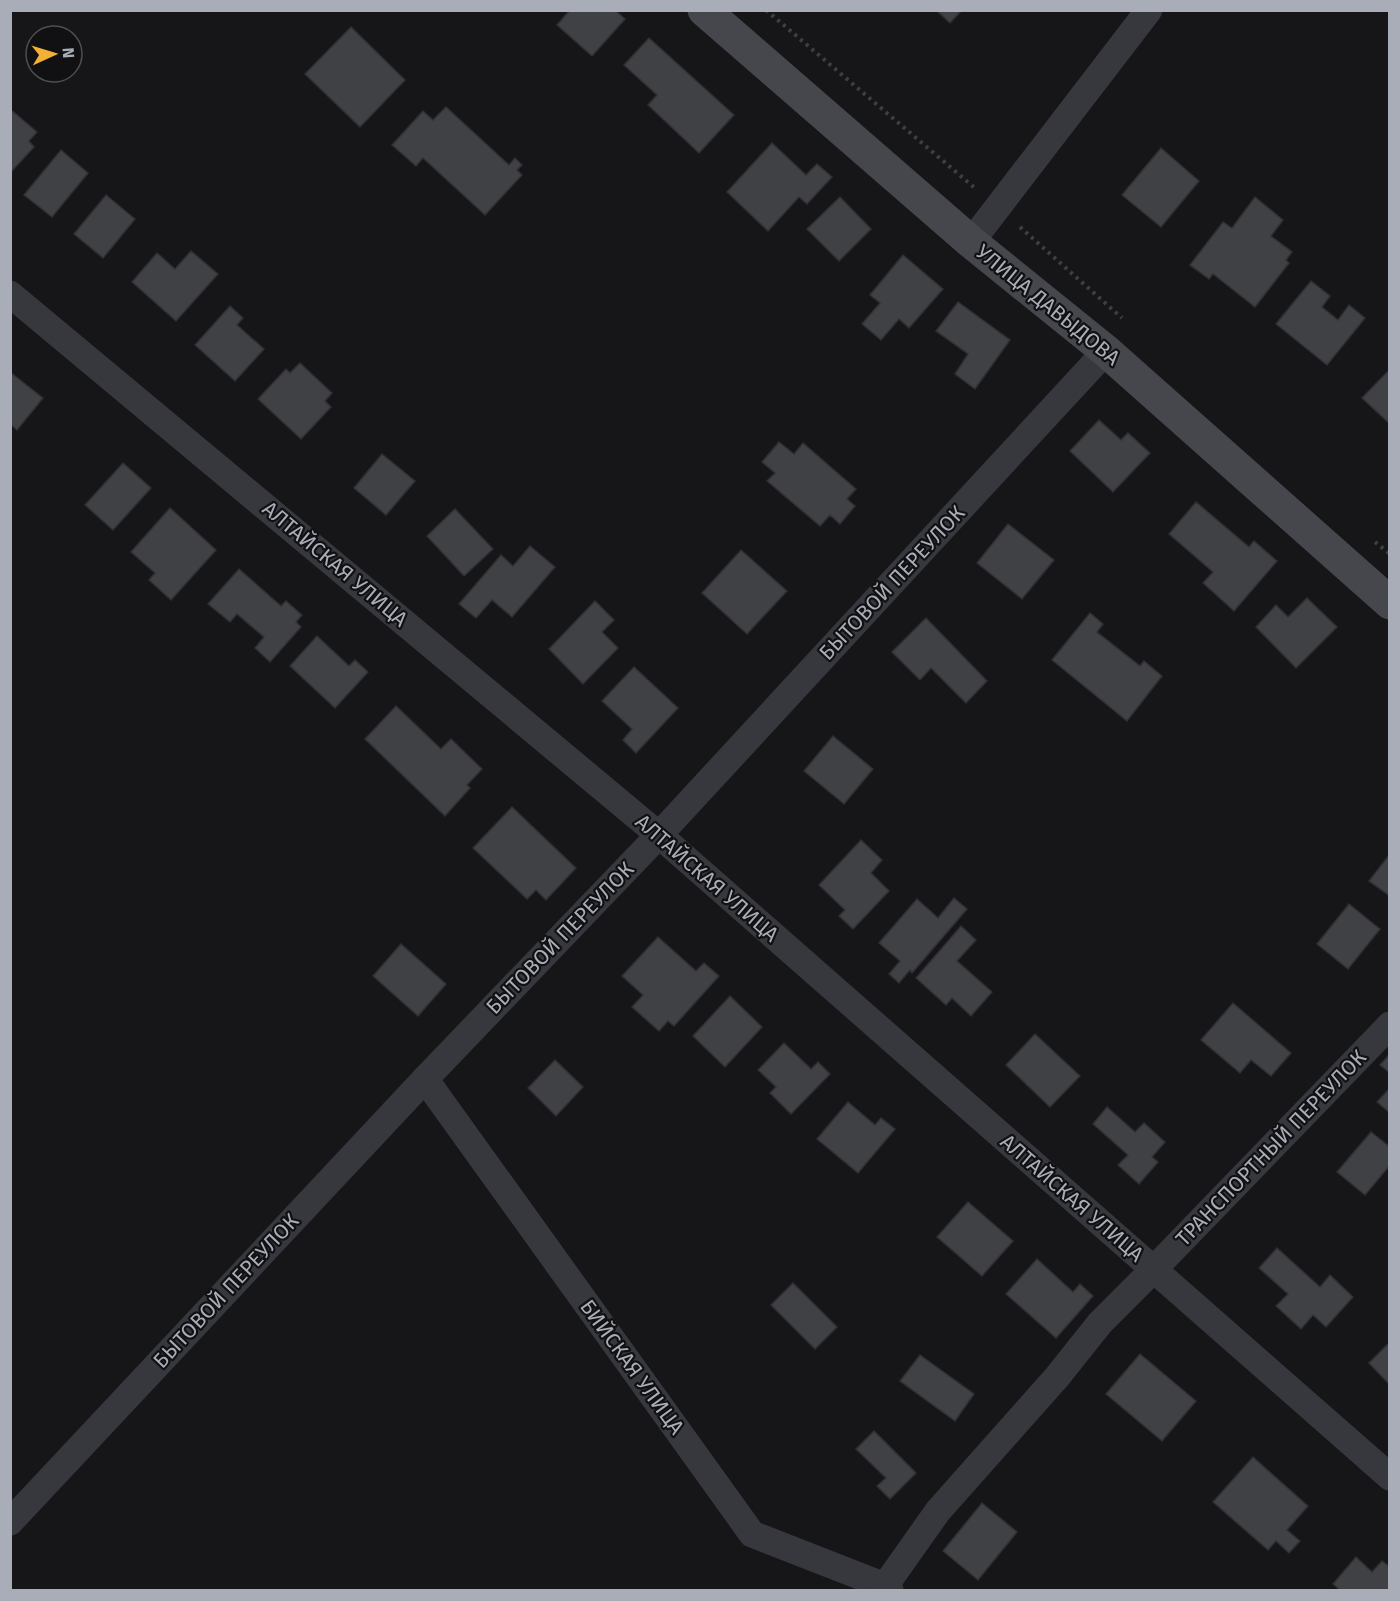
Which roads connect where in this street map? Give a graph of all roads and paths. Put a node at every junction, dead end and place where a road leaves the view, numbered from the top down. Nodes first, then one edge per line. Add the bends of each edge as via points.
1 (704, 10) edge
2 (766, 10) edge
3 (1149, 10) edge
4 (998, 208) junction
5 (971, 242) junction
6 (10, 294) edge
7 (1122, 318) dead end
8 (1106, 351) junction
9 (1372, 539) dead end
10 (1389, 555) edge
11 (1389, 603) edge
12 (659, 835) junction
13 (1389, 1025) edge
14 (425, 1079) junction
15 (1153, 1270) junction
16 (1389, 1477) edge
17 (10, 1522) edge
18 (887, 1588) edge

1 - 5 main road, УЛИЦА ДАВЫДОВА
2 - 4 path
3 - 4 street
4 - 5 street
4 - 7 path
5 - 8 main road, УЛИЦА ДАВЫДОВА
6 - 12 street, АЛТАЙСКАЯ УЛИЦА
8 - 11 main road, УЛИЦА ДАВЫДОВА
8 - 12 street, БЫТОВОЙ ПЕРЕУЛОК
9 - 10 path
12 - 14 street, БЫТОВОЙ ПЕРЕУЛОК
12 - 15 street, АЛТАЙСКАЯ УЛИЦА
13 - 15 street, ТРАНСПОРТНЫЙ ПЕРЕУЛОК
14 - 17 street, БЫТОВОЙ ПЕРЕУЛОК
14 - 18 street, БИЙСКАЯ УЛИЦА via 752,1534
15 - 16 street, АЛТАЙСКАЯ УЛИЦА
15 - 18 street, ТРАНСПОРТНЫЙ ПЕРЕУЛОК via 1100,1323 938,1511

